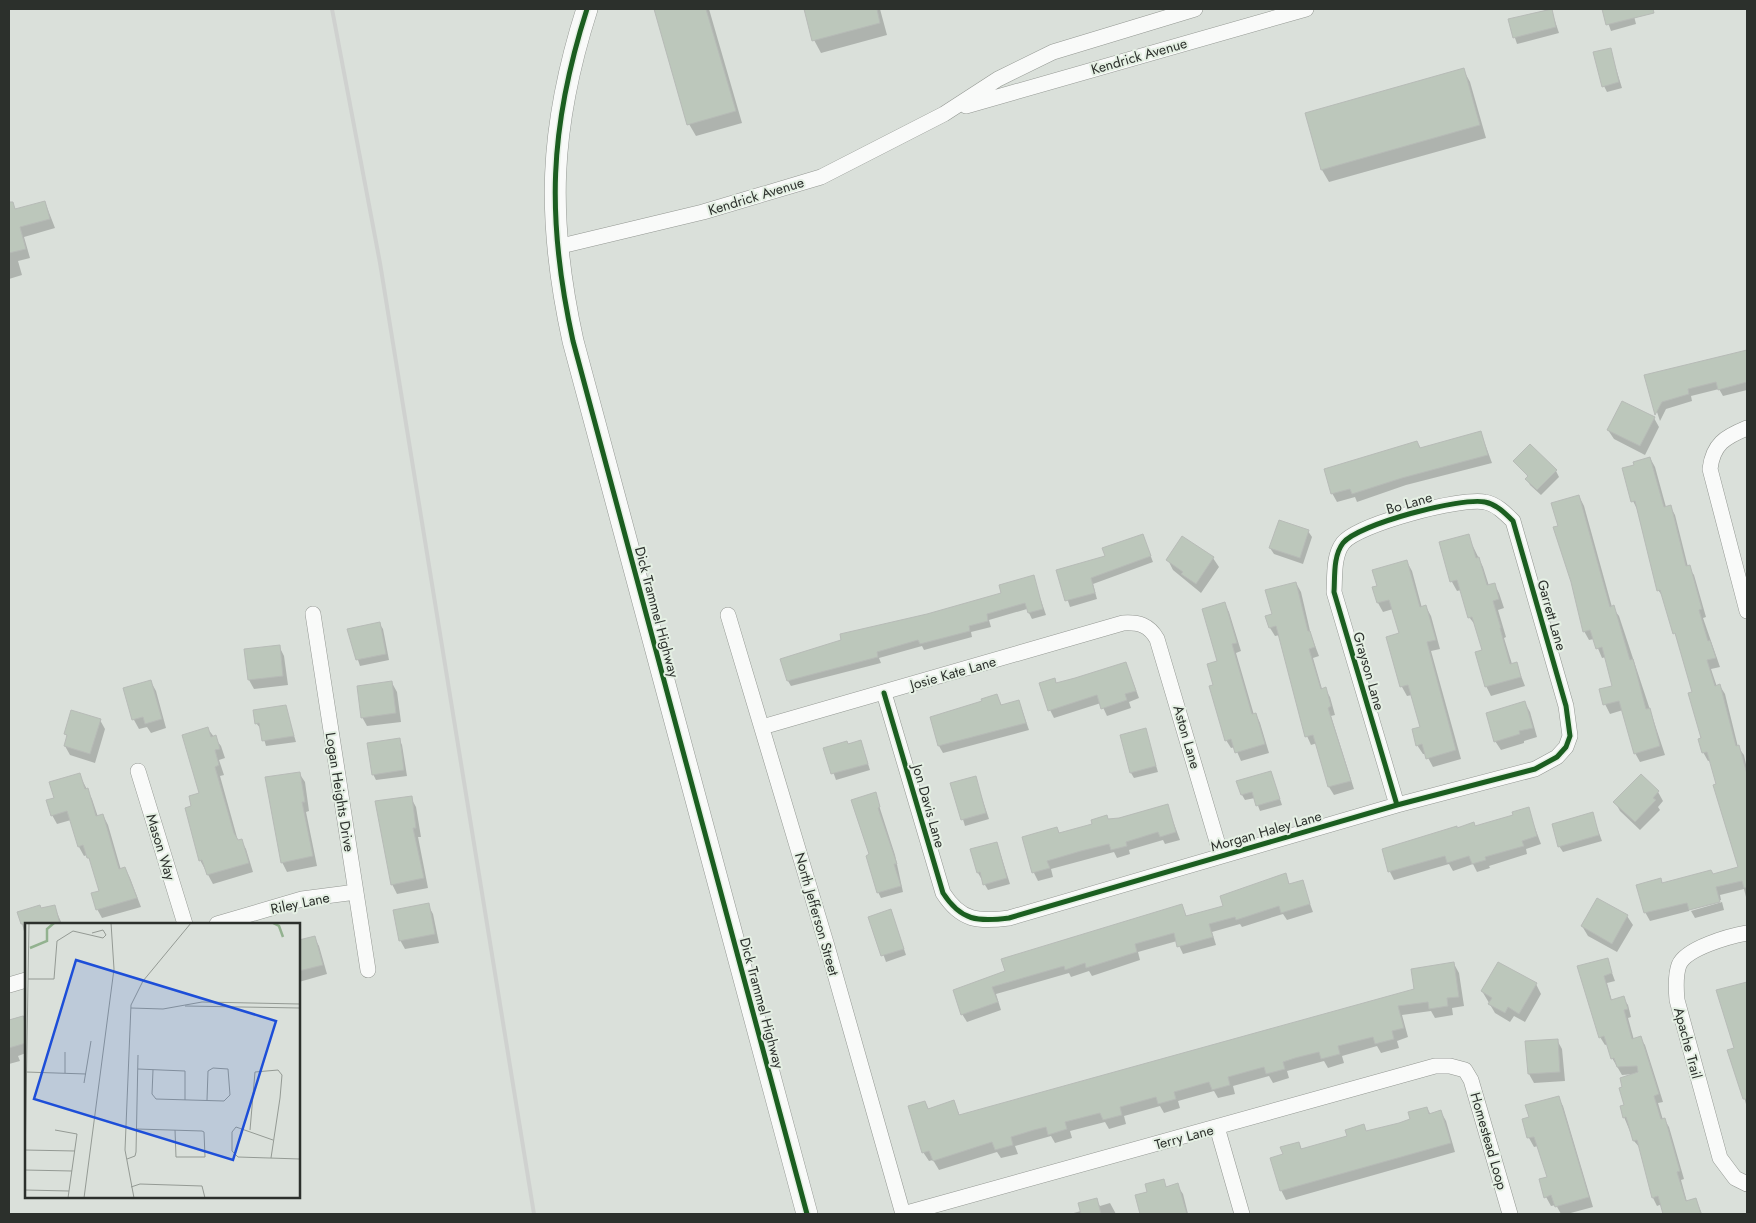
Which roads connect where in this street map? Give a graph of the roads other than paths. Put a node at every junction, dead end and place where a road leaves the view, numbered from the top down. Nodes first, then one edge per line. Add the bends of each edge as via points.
1 (588, 9) edge
2 (1194, 9) edge
3 (1306, 9) edge
4 (944, 114) junction
5 (557, 248) junction
6 (1747, 428) edge
7 (1487, 502) joint
8 (1343, 543) joint
9 (1747, 610) edge
10 (313, 614) dead end
11 (728, 615) dead end
12 (1144, 625) joint
13 (884, 693) junction
14 (762, 727) junction
15 (1566, 747) joint
16 (138, 770) dead end
17 (1396, 805) junction
18 (1221, 855) junction
19 (356, 892) junction
20 (966, 916) joint
21 (185, 923) edge
22 (220, 923) edge
23 (1747, 933) edge
24 (368, 970) dead end
25 (25, 980) edge
26 (9, 985) edge
27 (1465, 1070) joint
28 (1217, 1127) junction
29 (1747, 1184) edge
30 (807, 1214) edge
31 (903, 1214) edge
32 (1242, 1214) edge
33 (1510, 1214) edge

1 - 5 main road, Dick Trammel Highway via 572,57 560,114 555,172
2 - 4 street, Kendrick Avenue via 1053,52 998,80
3 - 4 street, Kendrick Avenue
4 - 5 street, Kendrick Avenue via 821,177 703,212
5 - 30 main road, Dick Trammel Highway via 561,286 573,341
6 - 9 street via 1726,436 1715,448 1710,469
7 - 8 street, Bo Lane via 1454,502 1361,529
7 - 15 street, Garrett Lane via 1513,521 1566,706 1570,736
8 - 17 street, Grayson Lane via 1335,564 1334,592
10 - 19 street, Logan Heights Drive
11 - 14 street, North Jefferson Street
12 - 13 street, Josie Kate Lane via 1123,623
12 - 18 street, Aston Lane via 1158,639
13 - 14 street, Josie Kate Lane
13 - 20 street, Jon Davis Lane via 943,893 952,907
14 - 31 street, North Jefferson Street
15 - 17 street, Morgan Haley Lane via 1557,757 1535,769
16 - 21 street, Mason Way
17 - 18 street, Morgan Haley Lane
18 - 20 street, Morgan Haley Lane via 1009,918 986,921
19 - 22 street, Riley Lane via 302,899
19 - 24 street, Logan Heights Drive
23 - 29 street, Apache Trail via 1698,948 1679,964 1676,980 1677,1000 1720,1158 1735,1178
25 - 26 street
27 - 28 street, Terry Lane via 1435,1066
27 - 33 street, Homestead Loop via 1475,1092
28 - 31 street, Terry Lane
28 - 32 street

